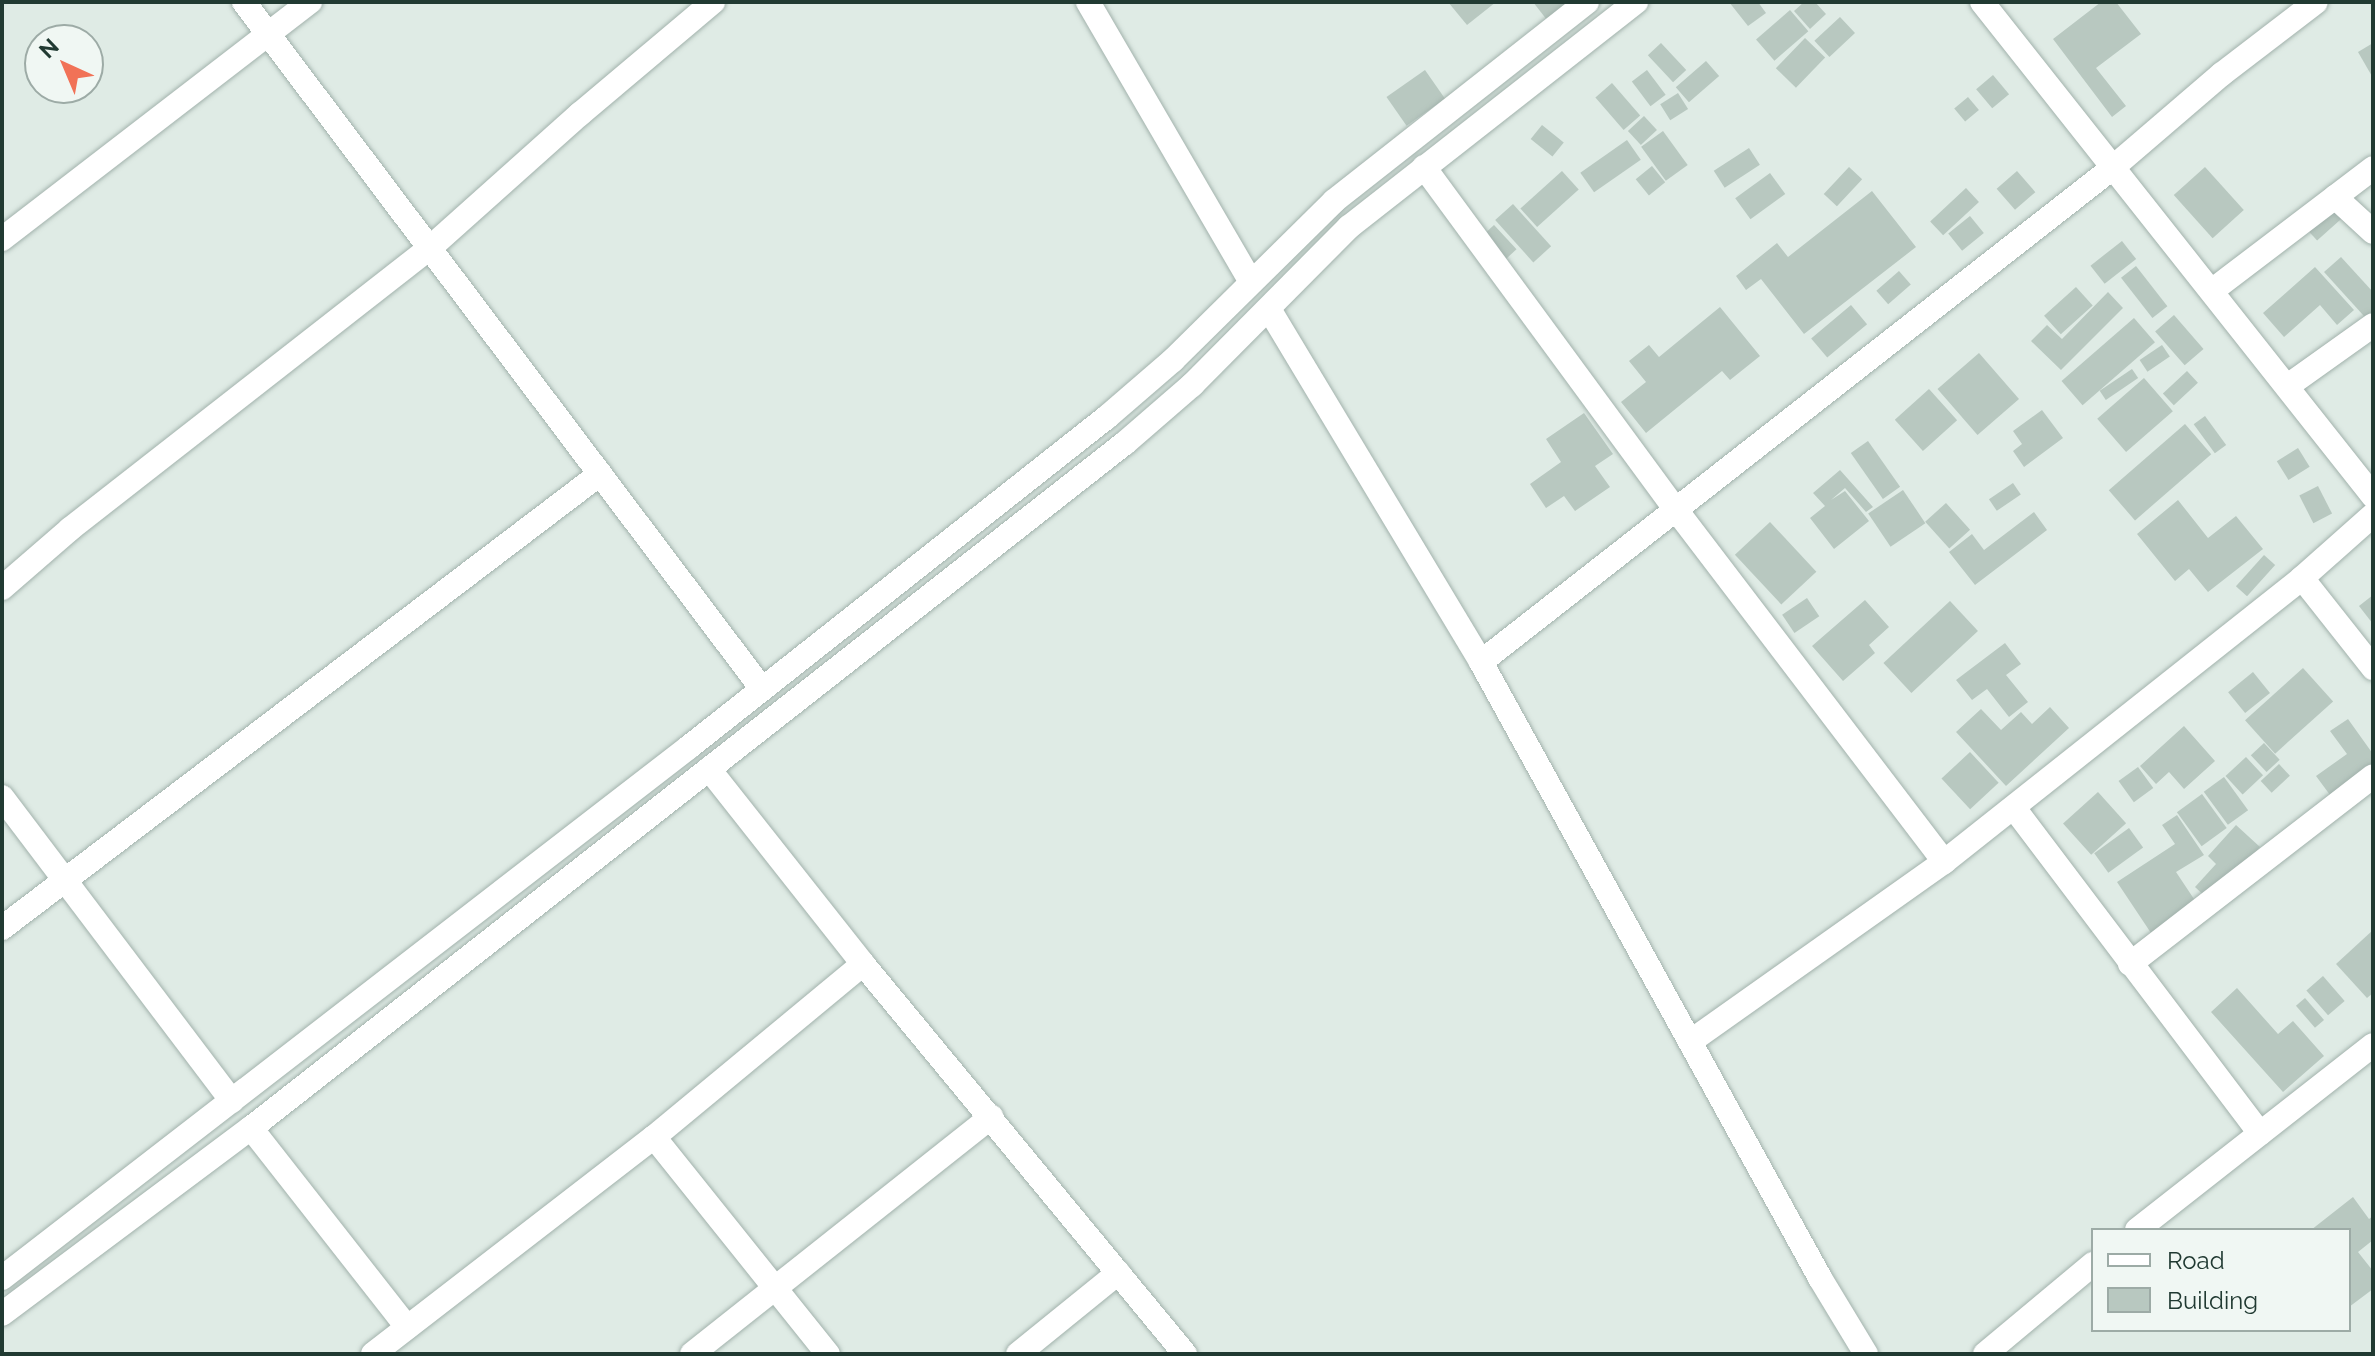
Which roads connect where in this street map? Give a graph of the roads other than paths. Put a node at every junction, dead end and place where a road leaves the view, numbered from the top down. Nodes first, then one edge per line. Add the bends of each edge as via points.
1 (244, 2) edge
2 (310, 2) edge
3 (713, 2) edge
4 (1088, 2) edge
5 (1587, 2) edge
6 (1636, 2) edge
7 (1982, 2) edge
8 (2316, 2) edge
9 (268, 34) junction
10 (1424, 167) junction
11 (2373, 168) edge
12 (2111, 169) junction
13 (2335, 197) junction
14 (2373, 232) edge
15 (2, 239) edge
16 (431, 247) junction
17 (1251, 282) junction
18 (2213, 290) junction
19 (1269, 309) junction
20 (2373, 325) edge
21 (2289, 385) junction
22 (600, 474) junction
23 (2373, 496) edge
24 (1677, 511) junction
25 (2373, 515) edge
26 (2302, 578) junction
27 (2, 588) edge
28 (1481, 662) junction
29 (2373, 668) edge
30 (762, 689) junction
31 (709, 769) junction
32 (2373, 776) edge
33 (2, 797) edge
34 (2014, 808) junction
35 (1944, 862) junction
36 (64, 881) junction
37 (2, 928) edge
38 (863, 964) junction
39 (2130, 964) junction
40 (1691, 1041) junction
41 (2373, 1045) edge
42 (232, 1101) junction
43 (991, 1117) junction
44 (251, 1128) junction
45 (2260, 1133) junction
46 (654, 1137) junction
47 (2140, 1228) edge
48 (2091, 1266) edge
49 (1118, 1273) junction
50 (2, 1278) edge
51 (776, 1289) junction
52 (2, 1314) edge
53 (407, 1327) junction
54 (373, 1354) edge
55 (692, 1354) edge
56 (828, 1354) edge
57 (1018, 1354) edge
58 (1185, 1354) edge
59 (1866, 1354) edge
60 (1985, 1354) edge

1 - 9 street
2 - 9 street
3 - 16 street
4 - 17 street
5 - 17 street via 1334,201
6 - 10 street
7 - 12 street
8 - 12 street
9 - 15 street
9 - 16 street
10 - 19 street via 1320,253
10 - 24 street
11 - 13 street
12 - 18 street
12 - 24 street
13 - 14 street
13 - 18 street
16 - 22 street
16 - 27 street via 94,509
17 - 30 street via 1107,417
18 - 21 street
19 - 28 street
19 - 31 street via 1125,443
20 - 21 street
21 - 23 street
22 - 30 street
22 - 36 street
24 - 28 street
24 - 35 street
25 - 26 street
26 - 29 street
26 - 34 street
28 - 40 street
30 - 42 street
31 - 38 street
31 - 44 street
32 - 39 street
33 - 36 street
34 - 35 street
34 - 39 street
35 - 40 street
36 - 37 street
36 - 42 street
38 - 43 street
38 - 46 street
39 - 45 street
40 - 59 street
41 - 45 street
42 - 50 street
43 - 49 street
43 - 51 street
44 - 52 street
44 - 53 street
45 - 47 street
46 - 51 street
46 - 53 street
48 - 60 street
49 - 57 street
49 - 58 street
51 - 55 street
51 - 56 street
53 - 54 street

